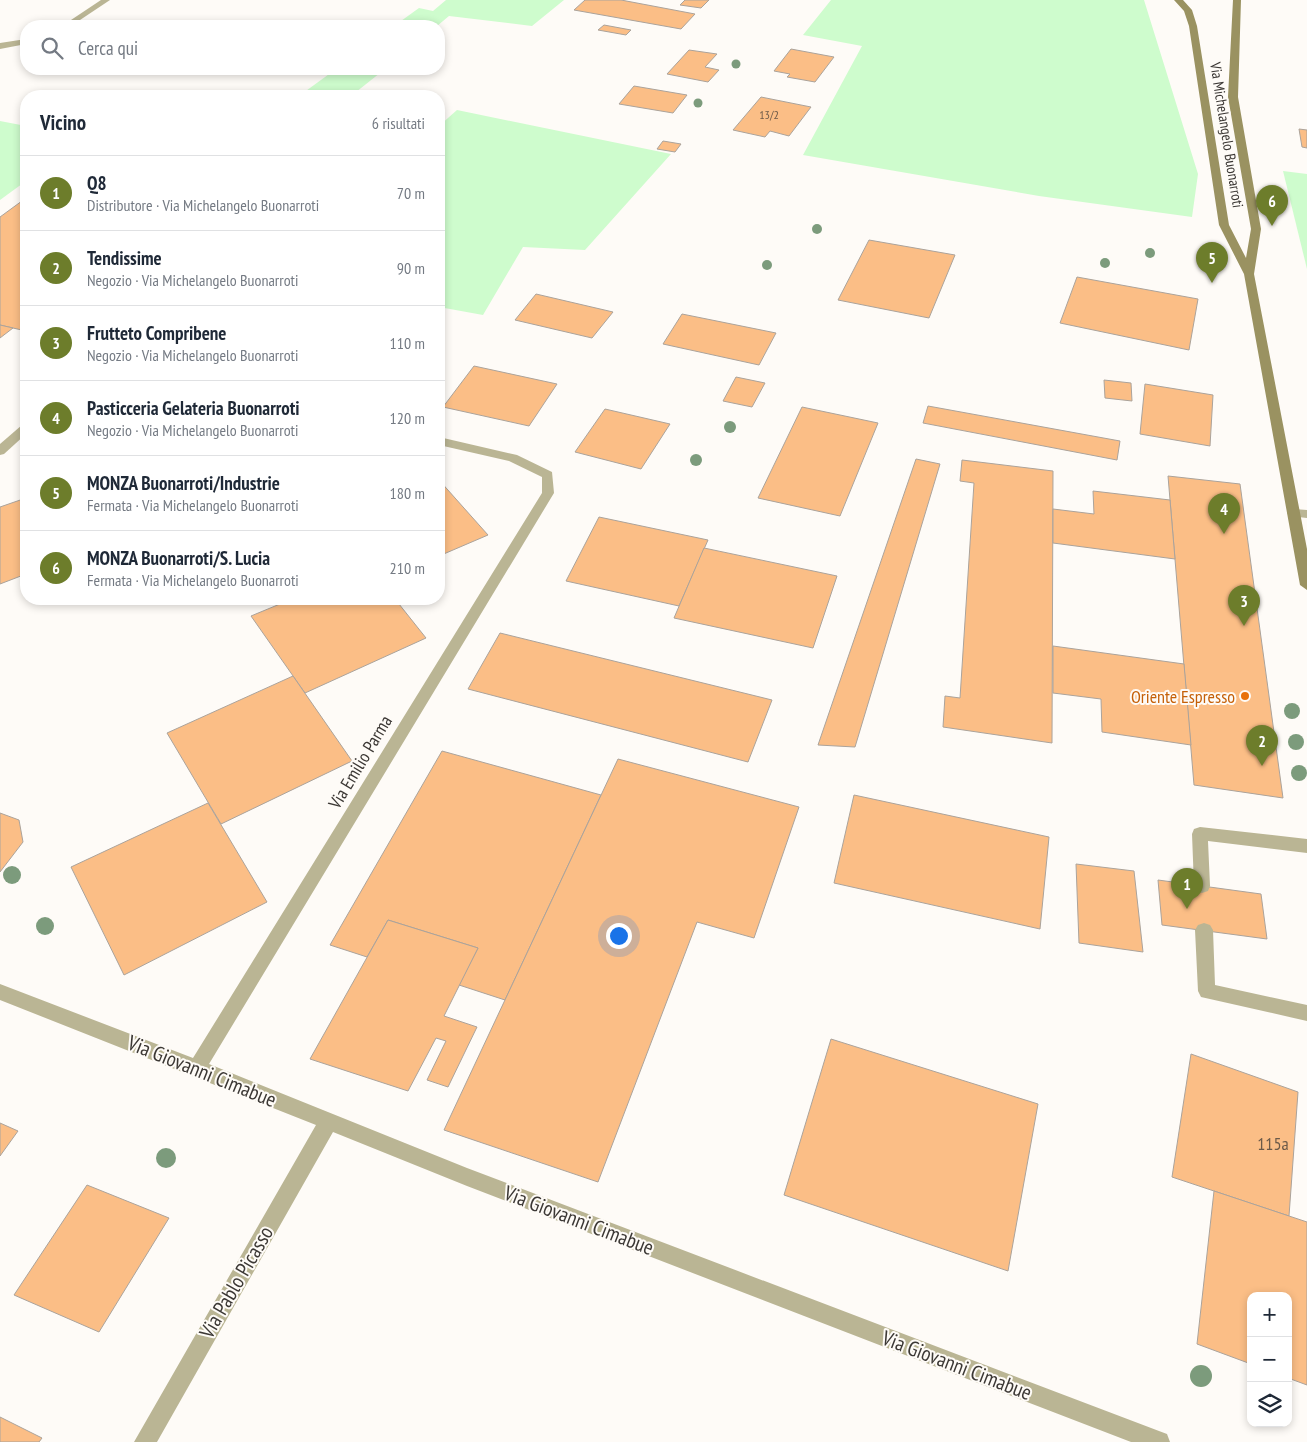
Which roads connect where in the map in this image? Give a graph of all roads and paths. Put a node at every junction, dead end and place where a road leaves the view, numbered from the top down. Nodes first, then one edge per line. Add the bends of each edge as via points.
1 (106, 0) edge
2 (1178, 0) edge
3 (1238, 0) edge
4 (75, 20) edge
5 (20, 43) edge
6 (0, 46) edge
7 (1249, 274) junction
8 (20, 433) edge
9 (445, 442) edge
10 (0, 451) edge
11 (1301, 514) edge
12 (1307, 585) edge
13 (1307, 846) edge
14 (1202, 886) dead end
15 (1204, 930) dead end
16 (0, 992) edge
17 (1307, 1013) edge
18 (197, 1068) junction
19 (328, 1123) junction
20 (145, 1442) edge
21 (1160, 1442) edge

1 - 4 street
2 - 7 street, Via Michelangelo Buonarroti via 1188,10 1193,26 1224,226
3 - 7 street, Via Michelangelo Buonarroti via 1232,97 1256,229
5 - 6 street
7 - 11 street, Via Michelangelo Buonarroti
8 - 10 street
9 - 18 street, Via Emilio Parma via 513,458 548,475 548,493
11 - 12 street, Via Michelangelo Buonarroti
13 - 14 street via 1200,834
15 - 17 street via 1207,991
16 - 18 street, Via Giovanni Cimabue
18 - 19 street, Via Giovanni Cimabue
19 - 20 street, Via Pablo Picasso
19 - 21 street, Via Giovanni Cimabue

